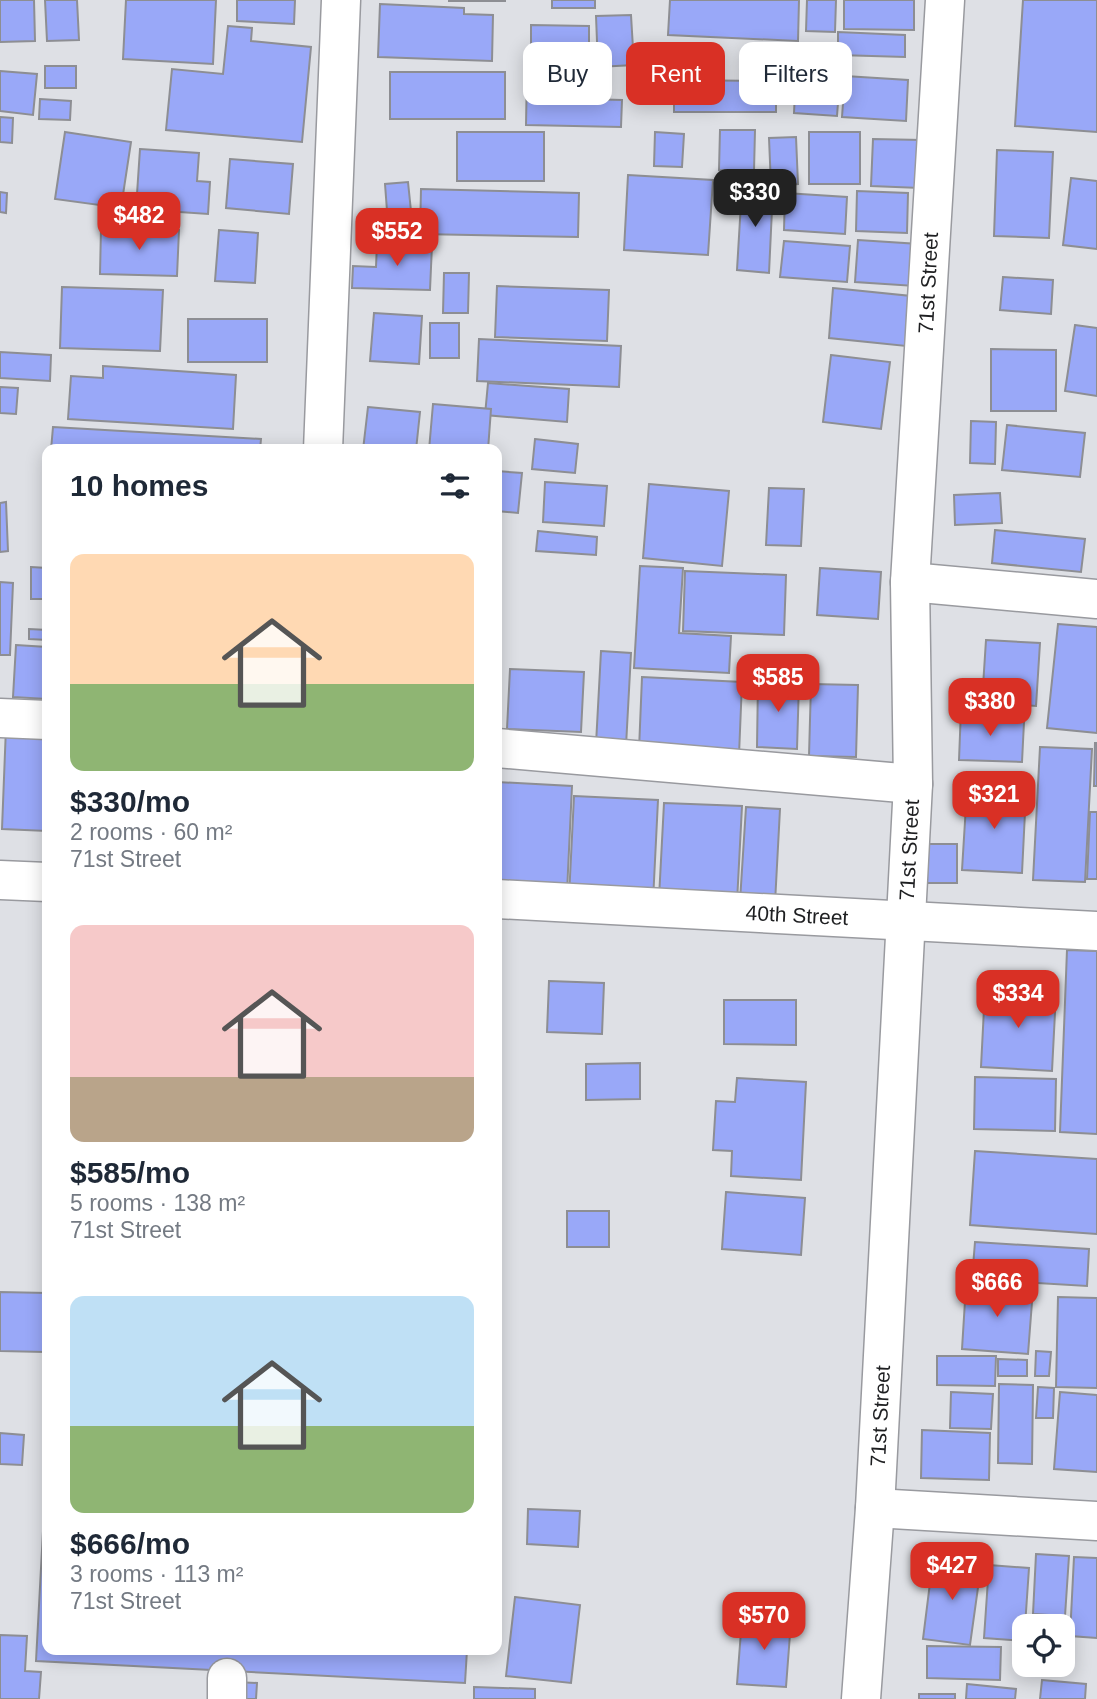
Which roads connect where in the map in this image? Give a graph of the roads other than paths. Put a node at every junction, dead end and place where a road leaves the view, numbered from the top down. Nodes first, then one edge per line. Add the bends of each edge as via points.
1 (341, 0) edge
2 (945, 0) edge
3 (323, 444) edge
4 (910, 582) junction
5 (1097, 599) edge
6 (0, 718) edge
7 (42, 720) edge
8 (502, 748) edge
9 (913, 784) junction
10 (0, 880) edge
11 (42, 882) edge
12 (502, 899) edge
13 (906, 920) junction
14 (1097, 930) edge
15 (875, 1508) junction
16 (1097, 1521) edge
17 (861, 1699) edge

1 - 3 street
2 - 4 street, 71st Street
4 - 5 street
4 - 9 street, 71st Street
6 - 7 street
8 - 9 street
9 - 13 street, 71st Street
10 - 11 street
12 - 13 street, 40th Street
13 - 14 street, 40th Street
13 - 15 street, 71st Street
15 - 16 street
15 - 17 street, 71st Street

